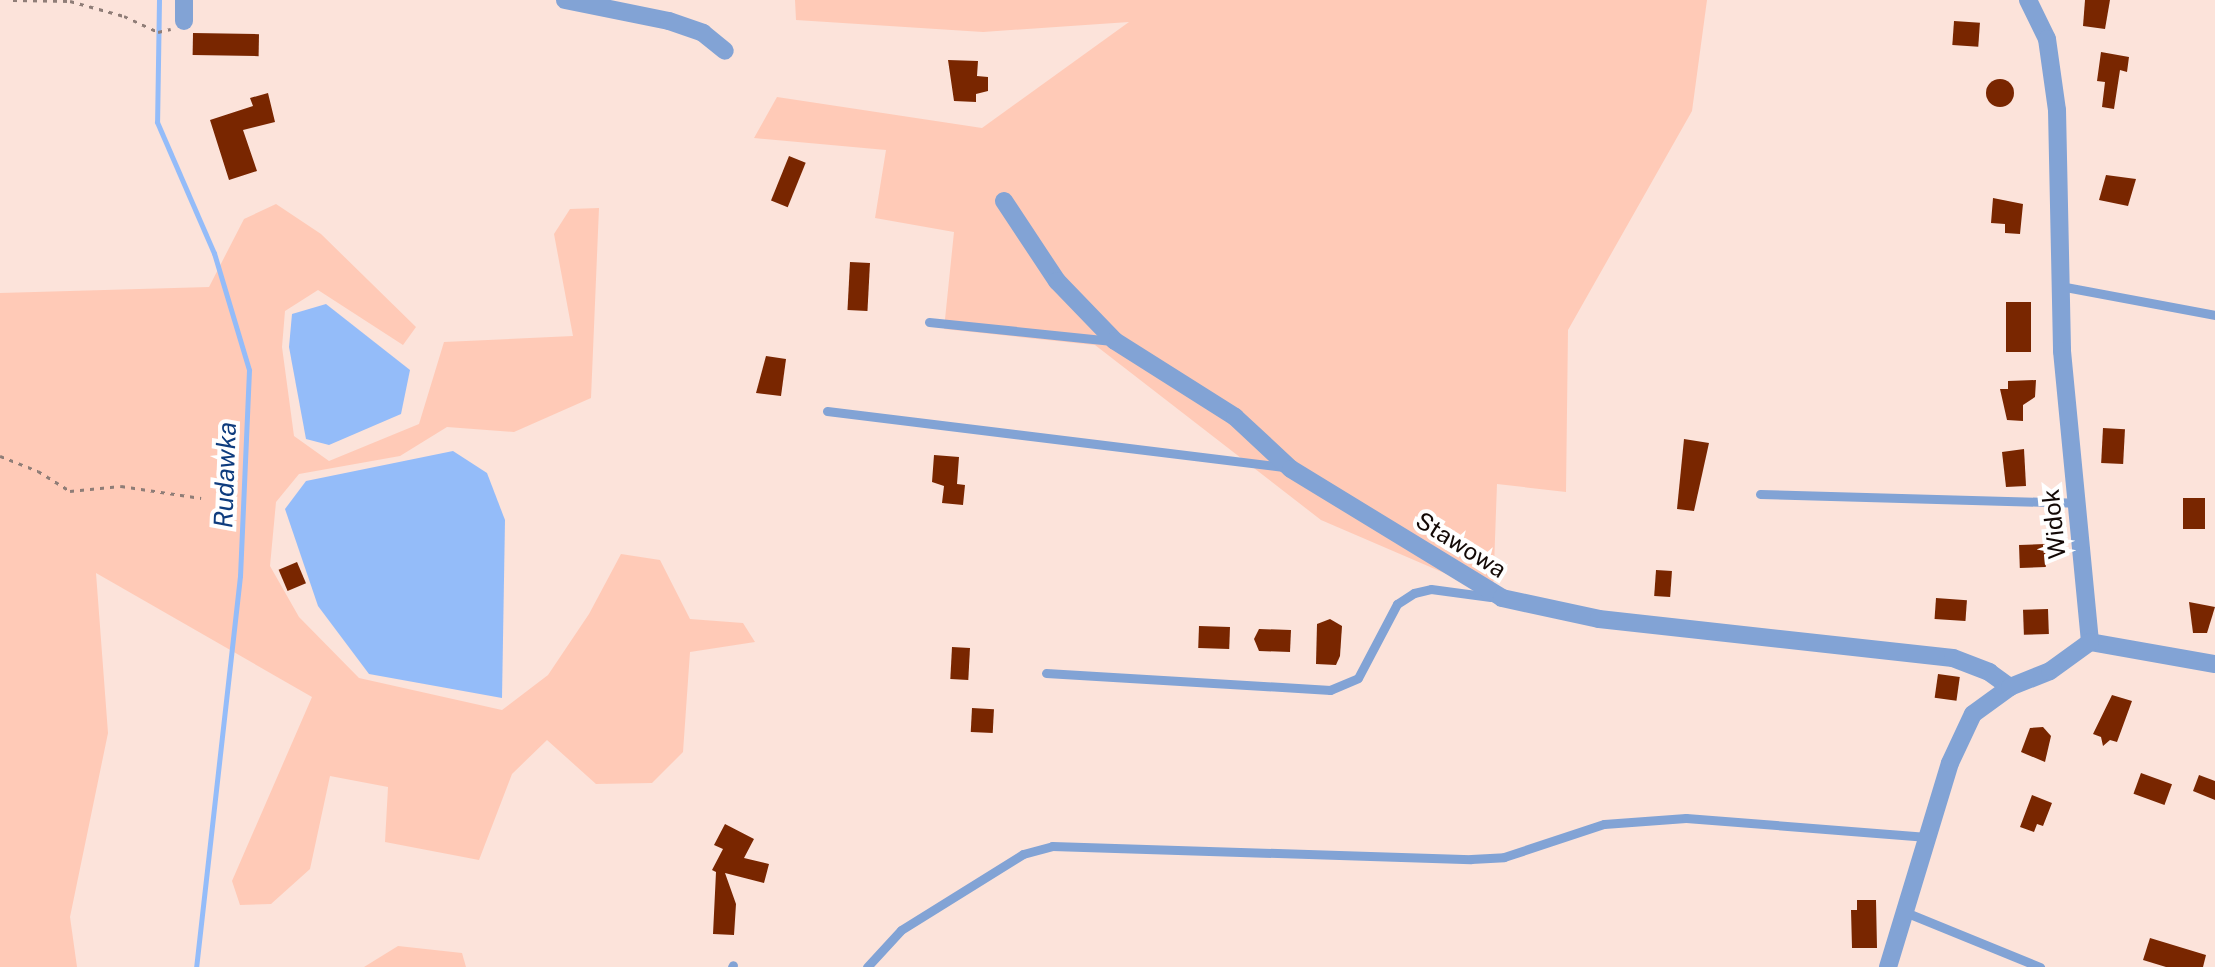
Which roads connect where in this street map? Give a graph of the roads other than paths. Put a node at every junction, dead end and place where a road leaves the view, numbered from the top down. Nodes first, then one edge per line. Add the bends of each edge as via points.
1 (184, 0) edge
2 (565, 0) edge
3 (2028, 0) edge
4 (184, 21) road end
5 (725, 51) dead end
6 (1004, 201) dead end
7 (2060, 286) junction
8 (2215, 315) edge
9 (929, 322) dead end
10 (1115, 341) junction
11 (827, 411) dead end
12 (1291, 469) junction
13 (1760, 494) dead end
14 (2076, 503) junction
15 (1502, 598) junction
16 (2090, 642) junction
17 (2215, 664) edge
18 (1046, 673) dead end
19 (2010, 687) junction
20 (1927, 837) junction
21 (1905, 912) junction
22 (867, 967) edge
23 (1888, 967) edge
24 (2040, 967) edge

1 - 4 street
2 - 5 street via 669,21 703,33
3 - 7 street, Widok via 2047,39 2057,110
6 - 10 street, Stawowa via 1057,281
7 - 8 lane
7 - 14 street, Widok
9 - 10 lane
10 - 12 street, Stawowa via 1235,417
11 - 12 lane
12 - 15 street, Stawowa via 1414,542 1449,571
13 - 14 lane
14 - 16 street, Widok
15 - 18 lane via 1431,589 1414,593 1397,604 1358,678 1330,690
15 - 19 street, Stawowa via 1599,619 1953,658
16 - 17 street
16 - 19 street via 2050,671
19 - 20 street via 1973,714 1950,763
20 - 21 street
20 - 22 lane via 1686,818 1604,824 1504,857 1471,859 1052,846 1023,854 901,930
21 - 23 street
21 - 24 lane

